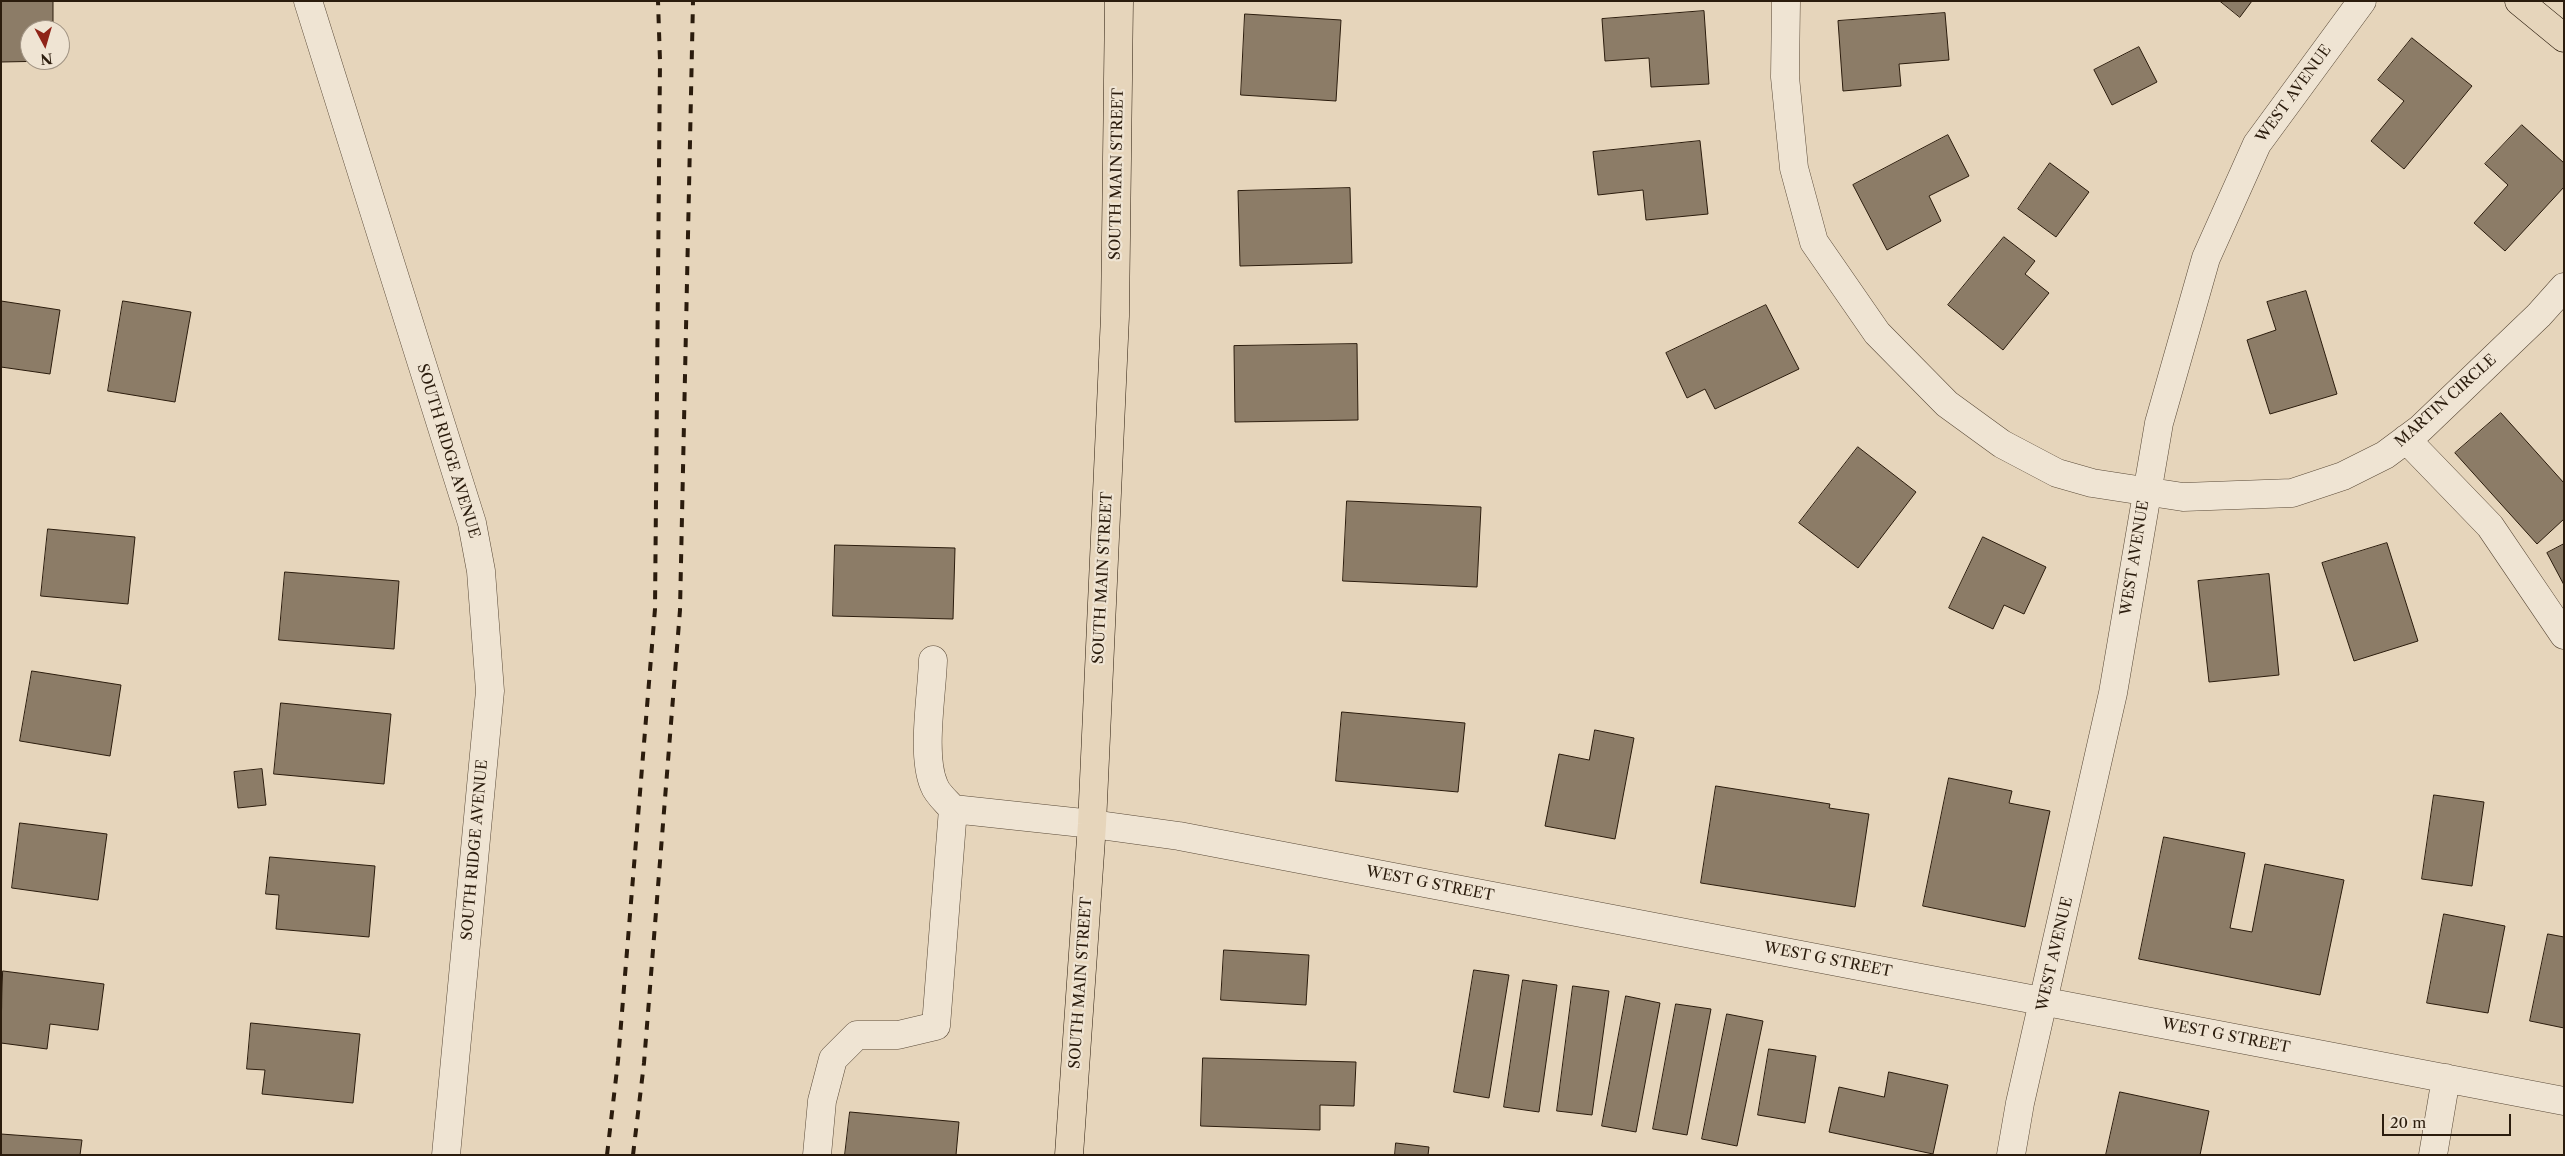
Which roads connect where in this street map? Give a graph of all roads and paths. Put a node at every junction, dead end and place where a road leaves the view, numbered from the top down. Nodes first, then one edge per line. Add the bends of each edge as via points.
1 (308, 1) edge
2 (1119, 1) edge
3 (1786, 1) edge
4 (2362, 1) edge
5 (2519, 1) edge
6 (2564, 38) edge
7 (2564, 287) edge
8 (2406, 439) junction
9 (2146, 491) junction
10 (2564, 635) edge
11 (934, 660) dead end
12 (953, 810) junction
13 (1092, 824) junction
14 (2044, 1002) junction
15 (2446, 1078) junction
16 (2564, 1101) edge
17 (446, 1155) edge
18 (817, 1155) edge
19 (1069, 1155) edge
20 (2011, 1155) edge
21 (2433, 1155) edge

1 - 17 street, SOUTH RIDGE AVENUE via 472,523 481,571 490,691
2 - 13 main road, SOUTH MAIN STREET via 1115,316
3 - 9 street, MARTIN CIRCLE via 1786,77 1794,168 1814,242 1877,333 1947,404 2002,444 2057,473 2092,483
4 - 9 street, WEST AVENUE via 2256,144 2206,258 2160,423
5 - 6 main road
7 - 8 street, MARTIN CIRCLE via 2539,315
8 - 9 street, MARTIN CIRCLE via 2385,455 2343,476 2292,492 2183,497
8 - 10 street via 2490,526
9 - 14 street, WEST AVENUE via 2113,693
11 - 12 street via 929,772 934,787
12 - 13 street, WEST G STREET
12 - 18 street via 936,1026 898,1035 857,1035 833,1059 822,1102
13 - 14 street, WEST G STREET via 1179,836
13 - 19 main road, SOUTH MAIN STREET
14 - 15 street, WEST G STREET
14 - 20 street, WEST AVENUE
15 - 16 street, WEST G STREET
15 - 21 street

